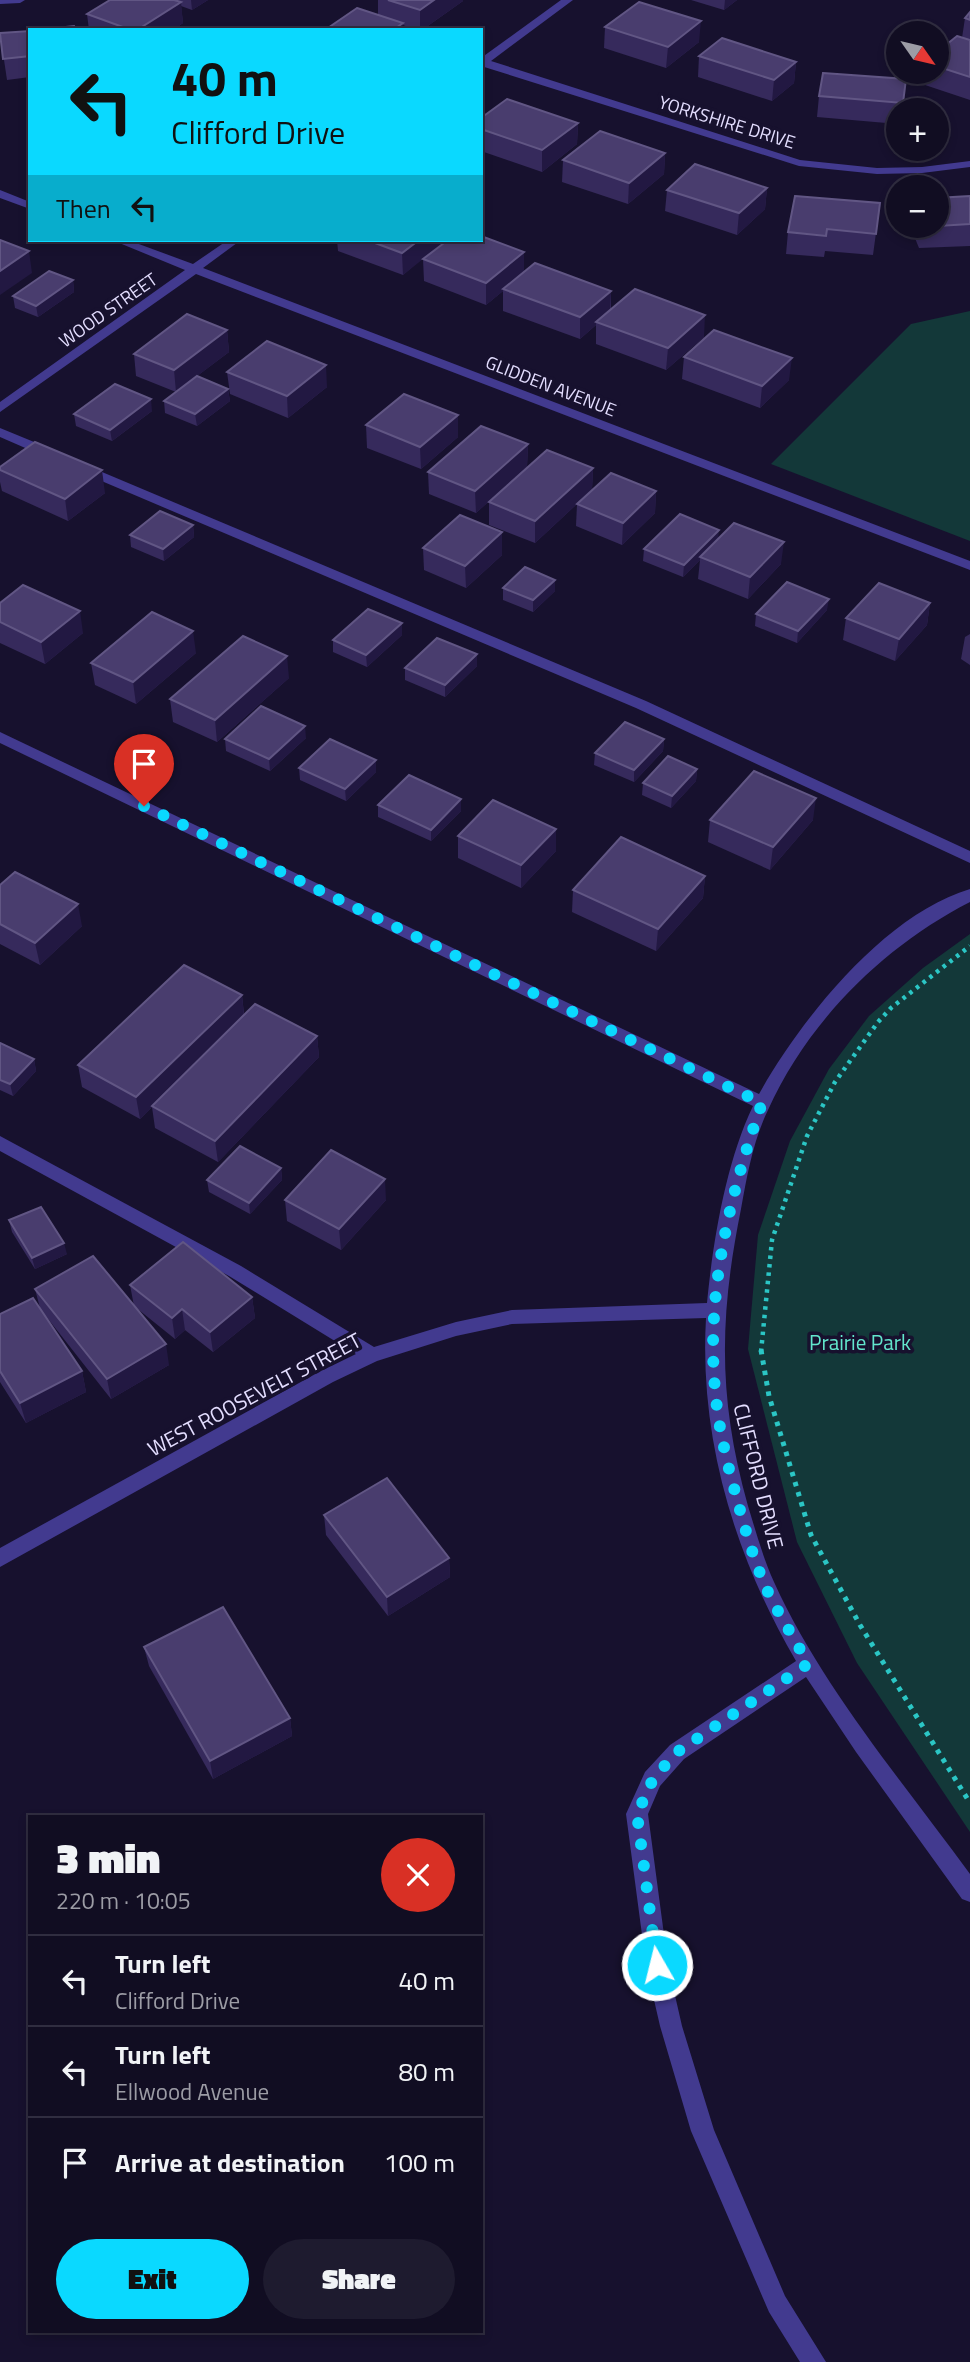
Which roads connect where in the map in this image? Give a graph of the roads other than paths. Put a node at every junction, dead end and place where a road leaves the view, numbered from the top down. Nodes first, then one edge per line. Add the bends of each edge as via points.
1 (20, 0) edge
2 (568, 0) edge
3 (0, 1) edge
4 (483, 61) edge
5 (483, 62) edge
6 (970, 164) edge
7 (0, 194) edge
8 (28, 205) edge
9 (123, 242) edge
10 (232, 242) edge
11 (196, 269) junction
12 (0, 408) edge
13 (0, 432) edge
14 (970, 566) edge
15 (0, 737) edge
16 (970, 858) edge
17 (970, 895) edge
18 (762, 1103) junction
19 (0, 1143) edge
20 (714, 1310) junction
21 (372, 1355) junction
22 (0, 1558) edge
23 (808, 1664) junction
24 (970, 1892) edge
25 (814, 2362) edge

1 - 3 street
2 - 4 street
5 - 6 street, YORKSHIRE DRIVE via 799,163 877,171
7 - 8 street
9 - 11 street, GLIDDEN AVENUE
10 - 11 street, WOOD STREET
11 - 12 street, WOOD STREET
11 - 14 street, GLIDDEN AVENUE
13 - 16 street via 705,733
15 - 18 street
17 - 18 street, CLIFFORD DRIVE via 918,923 871,961 800,1042
18 - 20 street, CLIFFORD DRIVE via 740,1167
19 - 21 street via 323,1322
20 - 21 street, WEST ROOSEVELT STREET via 512,1317
20 - 23 street, CLIFFORD DRIVE via 715,1389 744,1528 767,1589
21 - 22 street, WEST ROOSEVELT STREET
23 - 24 street, CLIFFORD DRIVE
23 - 25 street via 677,1752 653,1779 637,1814 657,1965 703,2131 777,2304

